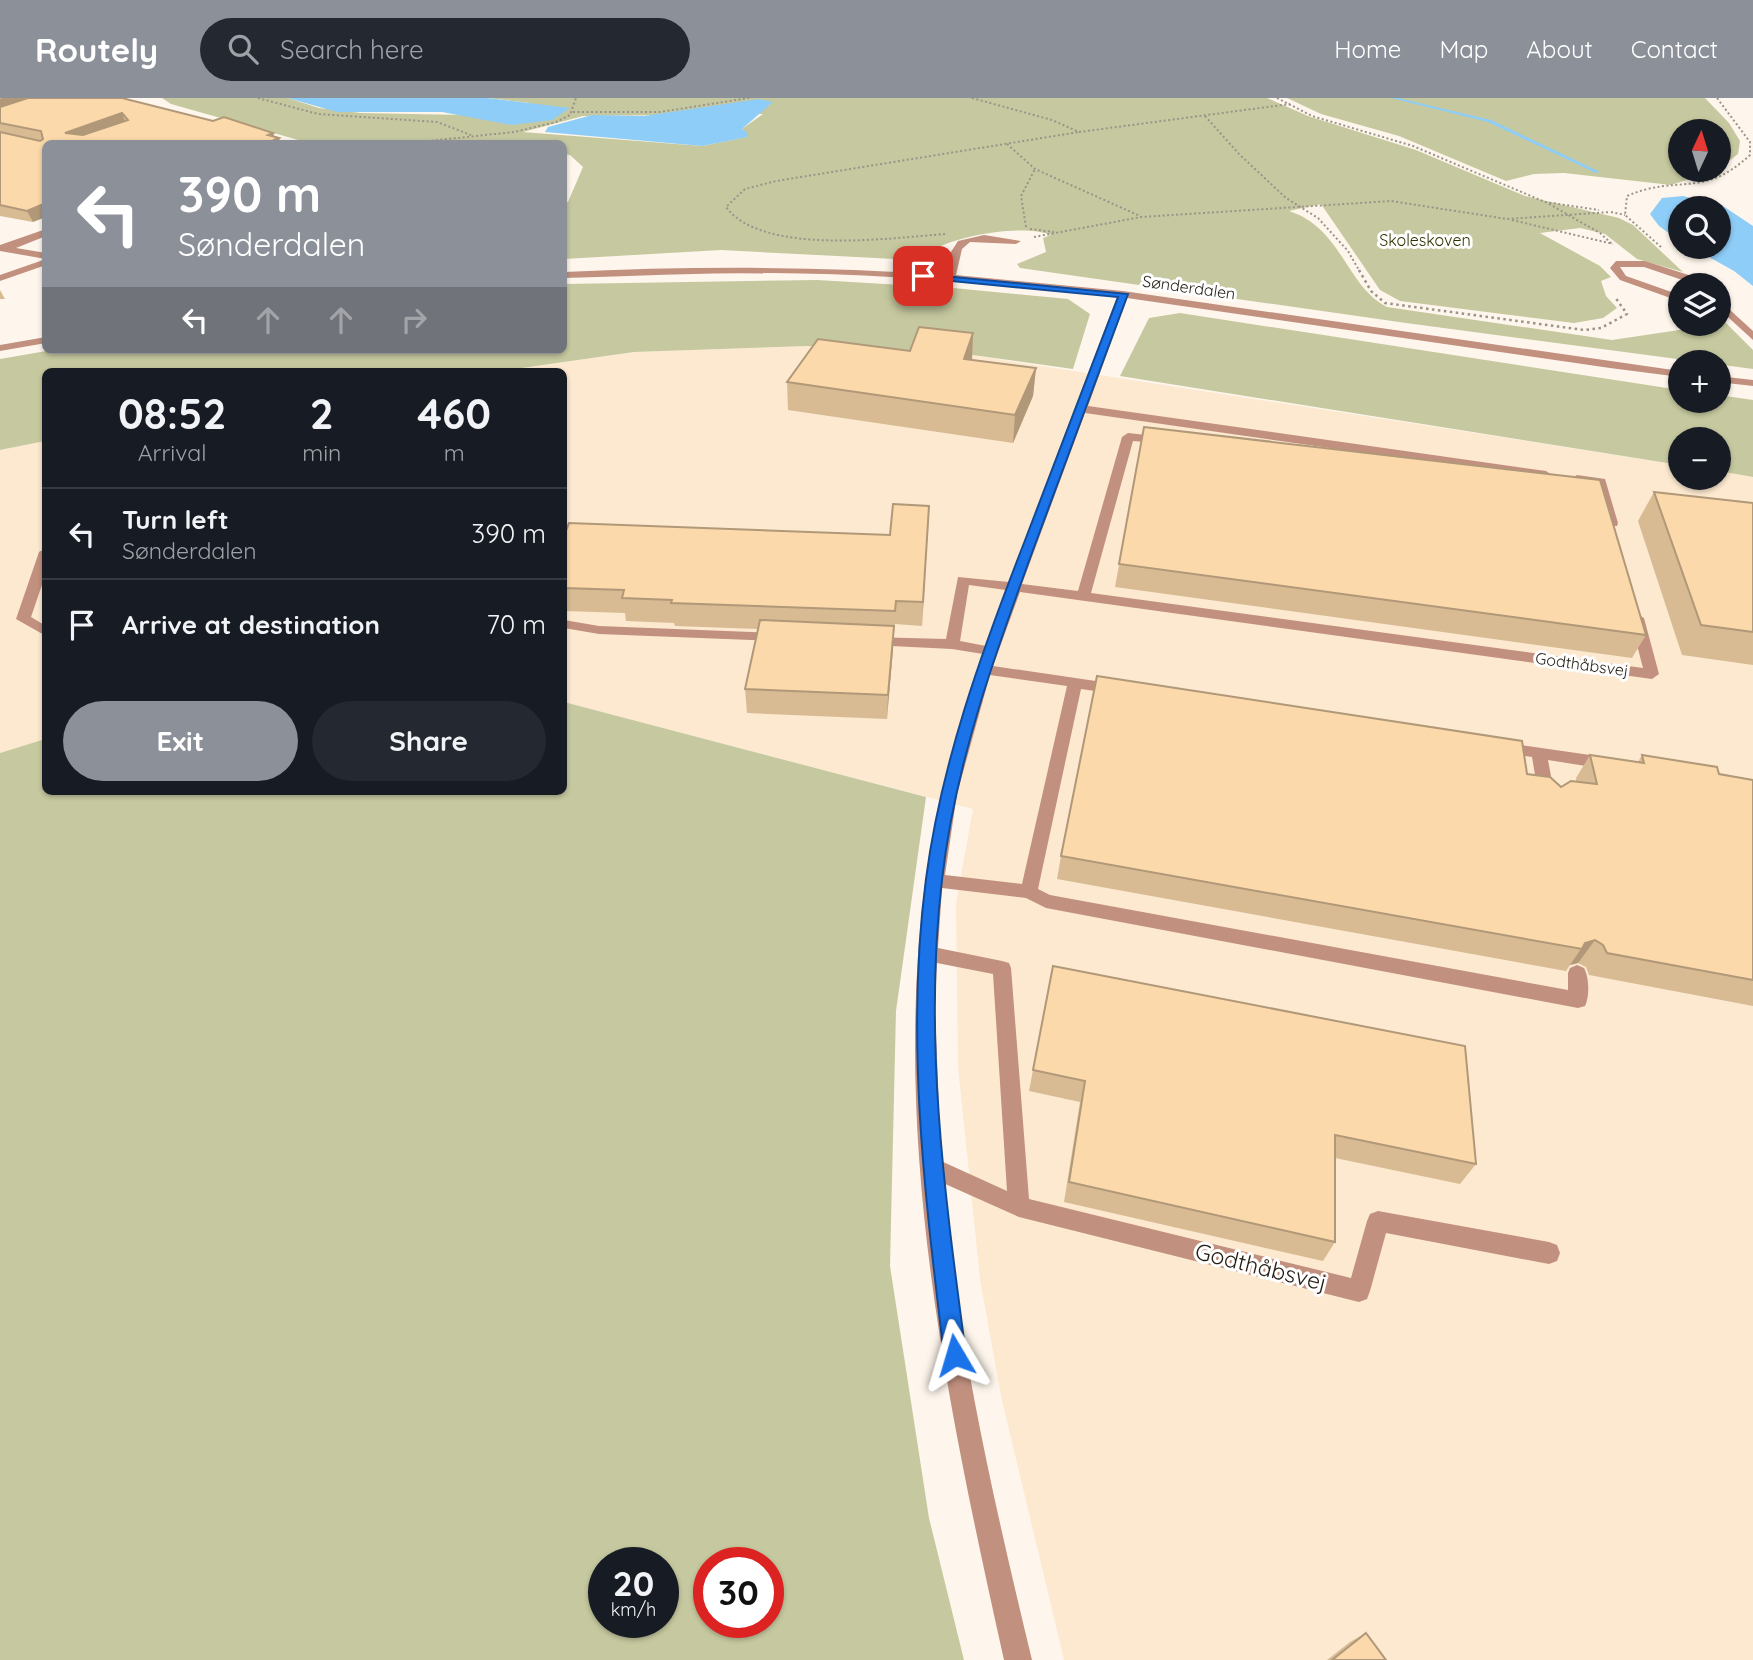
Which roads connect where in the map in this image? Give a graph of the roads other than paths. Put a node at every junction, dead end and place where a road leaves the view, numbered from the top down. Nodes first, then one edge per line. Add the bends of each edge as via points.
1 (42, 233) edge
2 (1016, 241) road end
3 (3, 248) edge
4 (42, 255) edge
5 (42, 263) edge
6 (1668, 273) edge
7 (567, 275) edge
8 (0, 278) edge
9 (951, 278) junction
10 (1123, 294) junction
11 (1668, 294) edge
12 (1731, 316) edge
13 (1753, 337) edge
14 (42, 341) edge
15 (0, 348) edge
16 (1668, 372) edge
17 (1731, 380) edge
18 (1753, 383) edge
19 (1081, 409) junction
20 (1175, 442) edge
21 (1615, 533) edge
22 (42, 564) edge
23 (1015, 585) junction
24 (1083, 597) junction
25 (1635, 610) edge
26 (567, 625) edge
27 (42, 630) edge
28 (789, 638) edge
29 (857, 640) edge
30 (952, 644) junction
31 (987, 660) junction
32 (1075, 683) junction
33 (1129, 691) edge
34 (1484, 745) edge
35 (1539, 753) junction
36 (1633, 767) edge
37 (1548, 802) edge
38 (934, 880) junction
39 (1029, 892) junction
40 (929, 954) junction
41 (1577, 973) edge
42 (931, 1167) junction
43 (1019, 1207) junction
44 (1549, 1253) dead end
45 (1018, 1660) edge

1 - 3 street
2 - 9 street via 963,241
3 - 4 street
5 - 8 street
6 - 11 street via 1633,262 1615,268 1623,278
7 - 9 street, Sønderdalen via 812,271
9 - 10 street, Sønderdalen
10 - 16 street, Sønderdalen
10 - 19 street
12 - 13 street
14 - 15 street
17 - 18 street
19 - 21 street via 1201,431 1601,482
19 - 23 street
20 - 24 street via 1128,437
22 - 27 street via 23,619
23 - 24 street, Godthåbsvej
23 - 30 street, Godthåbsvej via 963,580
23 - 31 street
24 - 25 street, Godthåbsvej via 1652,674
26 - 28 street via 599,630
29 - 30 street
30 - 31 street
31 - 32 street
31 - 38 street via 949,793
32 - 33 street
32 - 39 street
34 - 35 street
35 - 36 street
35 - 37 street
38 - 39 street
38 - 40 street
39 - 41 street via 1046,901 1578,1000
40 - 42 street via 925,1017
40 - 43 street via 1002,968
42 - 43 street, Godthåbsvej
42 - 45 street via 958,1382
43 - 44 street, Godthåbsvej via 1359,1291 1378,1221

